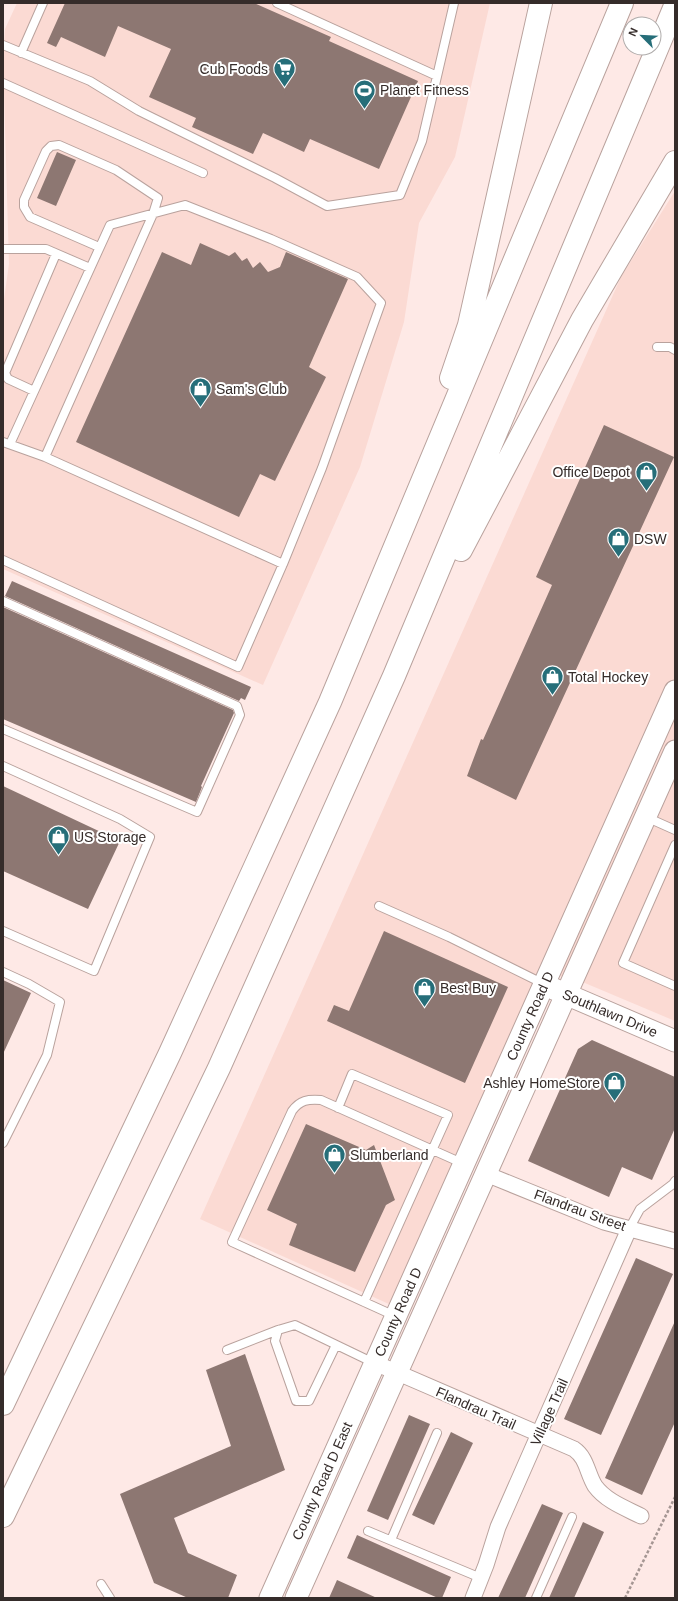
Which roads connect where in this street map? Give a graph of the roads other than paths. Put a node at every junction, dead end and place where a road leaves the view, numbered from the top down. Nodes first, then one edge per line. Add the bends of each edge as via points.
1 (44, 3) edge
2 (277, 3) edge
3 (454, 3) edge
4 (541, 3) edge
5 (622, 3) edge
6 (675, 6) edge
7 (3, 45) edge
8 (21, 53) junction
9 (437, 76) junction
10 (3, 83) edge
11 (675, 162) edge
12 (203, 173) dead end
13 (153, 214) junction
14 (99, 247) junction
15 (3, 249) edge
16 (56, 254) junction
17 (90, 268) junction
18 (657, 347) dead end
19 (675, 350) edge
20 (34, 391) junction
21 (6, 443) edge
22 (45, 457) junction
23 (402, 531) junction
24 (3, 560) edge
25 (283, 564) junction
26 (3, 601) edge
27 (394, 676) junction
28 (675, 691) edge
29 (3, 729) edge
30 (675, 751) edge
31 (3, 766) edge
32 (646, 817) junction
33 (675, 830) edge
34 (675, 845) edge
35 (378, 906) dead end
36 (3, 930) edge
37 (3, 972) edge
38 (544, 984) junction
39 (675, 986) edge
40 (567, 995) junction
41 (675, 1041) edge
42 (338, 1108) junction
43 (3, 1143) edge
44 (434, 1150) junction
45 (464, 1164) junction
46 (486, 1174) junction
47 (675, 1181) edge
48 (629, 1229) junction
49 (675, 1241) edge
50 (364, 1302) junction
51 (396, 1316) junction
52 (278, 1330) junction
53 (336, 1345) junction
54 (227, 1350) dead end
55 (375, 1363) junction
56 (396, 1373) junction
57 (3, 1404) edge
58 (437, 1433) dead end
59 (538, 1435) junction
60 (3, 1516) edge
61 (642, 1516) dead end
62 (572, 1517) dead end
63 (368, 1531) dead end
64 (391, 1540) junction
65 (481, 1578) junction
66 (101, 1584) dead end
67 (110, 1598) edge
68 (270, 1598) edge
69 (296, 1598) edge
70 (473, 1598) edge
71 (536, 1598) edge

1 - 8 lane
2 - 9 lane
3 - 9 lane
4 - 23 highway via 469,325
5 - 23 highway
6 - 27 highway
7 - 8 lane
8 - 9 lane via 90,81 139,111 327,206 400,195 422,141
10 - 12 lane
11 - 27 highway via 582,320
13 - 14 lane via 110,225
13 - 14 lane via 158,198 116,170 59,145 51,146 46,151 24,200 24,207 30,217
13 - 22 lane
13 - 25 lane via 185,205 250,230 357,277 380,303 322,468
14 - 17 lane
15 - 16 lane via 46,249
16 - 17 lane
16 - 20 lane via 5,373 8,380
17 - 20 lane
18 - 19 lane
20 - 21 lane
21 - 22 lane
22 - 25 lane
23 - 57 highway via 330,702 177,1039
24 - 25 lane via 238,667
26 - 29 lane via 237,706 240,715 197,812
27 - 60 highway via 219,1068
28 - 38 street, County Road D
30 - 32 street, County Road D
31 - 36 lane via 120,819 150,837 94,971
32 - 33 lane
32 - 40 street, County Road D
34 - 39 lane via 623,963
35 - 38 lane via 449,937
37 - 43 lane via 60,1002 47,1055
38 - 40 street, Southlawn Drive
38 - 45 street, County Road D
40 - 41 street, Southlawn Drive
40 - 46 street, County Road D
42 - 44 lane
42 - 44 lane via 352,1074 442,1112 448,1115
42 - 50 lane via 321,1100 311,1099 294,1107 232,1242
44 - 45 lane
44 - 50 lane
45 - 51 street, County Road D
46 - 48 street, Flandrau Street via 604,1222
46 - 56 street, County Road D
47 - 48 lane via 640,1208
48 - 49 street, Flandrau Street
48 - 59 street, Village Trail
50 - 51 lane
51 - 55 street, County Road D
52 - 53 lane via 295,1324
52 - 53 lane via 275,1341 296,1401 309,1401
52 - 54 lane
53 - 55 lane
55 - 56 street, Flandrau Trail
55 - 68 street, County Road D East
56 - 59 street, Flandrau Trail
56 - 69 street, County Road D East
58 - 64 lane
59 - 61 street, Flandrau Trail via 577,1451 585,1462 594,1484 606,1498
59 - 65 street, Village Trail via 498,1527
62 - 71 lane
63 - 64 lane
64 - 65 lane
65 - 70 street, Village Trail
66 - 67 lane

